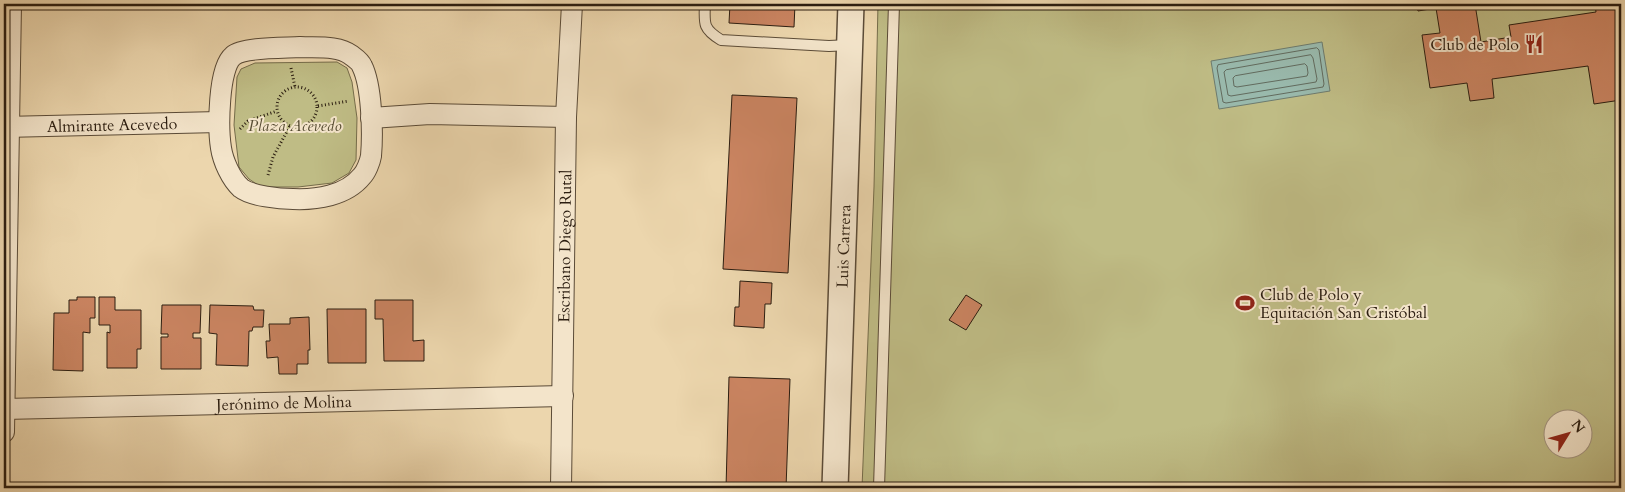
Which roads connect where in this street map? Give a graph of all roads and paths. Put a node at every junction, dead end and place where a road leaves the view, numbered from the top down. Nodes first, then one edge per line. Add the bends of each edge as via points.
1 (11, 4) edge
2 (572, 4) edge
3 (705, 4) edge
4 (851, 4) edge
5 (894, 4) edge
6 (850, 45) junction
7 (318, 106) junction
8 (370, 108) junction
9 (277, 111) junction
10 (566, 117) junction
11 (219, 122) junction
12 (290, 126) junction
13 (6, 127) edge
14 (221, 149) junction
15 (263, 197) junction
16 (563, 396) junction
17 (4, 409) edge
18 (4, 432) edge
19 (561, 488) edge
20 (835, 488) edge
21 (879, 488) edge

1 - 13 street
2 - 10 street, Escribano Diego Rutal
3 - 6 lane via 704,19 709,32 721,40
4 - 6 street, Luis Carrera
5 - 21 lane
6 - 20 street, Luis Carrera
7 - 8 path
7 - 9 path via 307,89 295,87 279,98
7 - 12 path via 310,123
8 - 10 street via 430,114
8 - 11 street via 366,76 361,63 351,54 340,49 300,47 244,50 232,56 224,73
8 - 15 street via 371,158 362,176 348,189 326,197 294,200
9 - 12 path via 284,123
9 - 14 path via 248,121
10 - 16 street, Escribano Diego Rutal
11 - 13 street, Almirante Acevedo
11 - 14 street
12 - 15 path via 273,157
13 - 17 street
14 - 15 street via 230,172 242,189
16 - 17 street, Jerónimo de Molina
16 - 19 street, Escribano Diego Rutal
17 - 18 street

